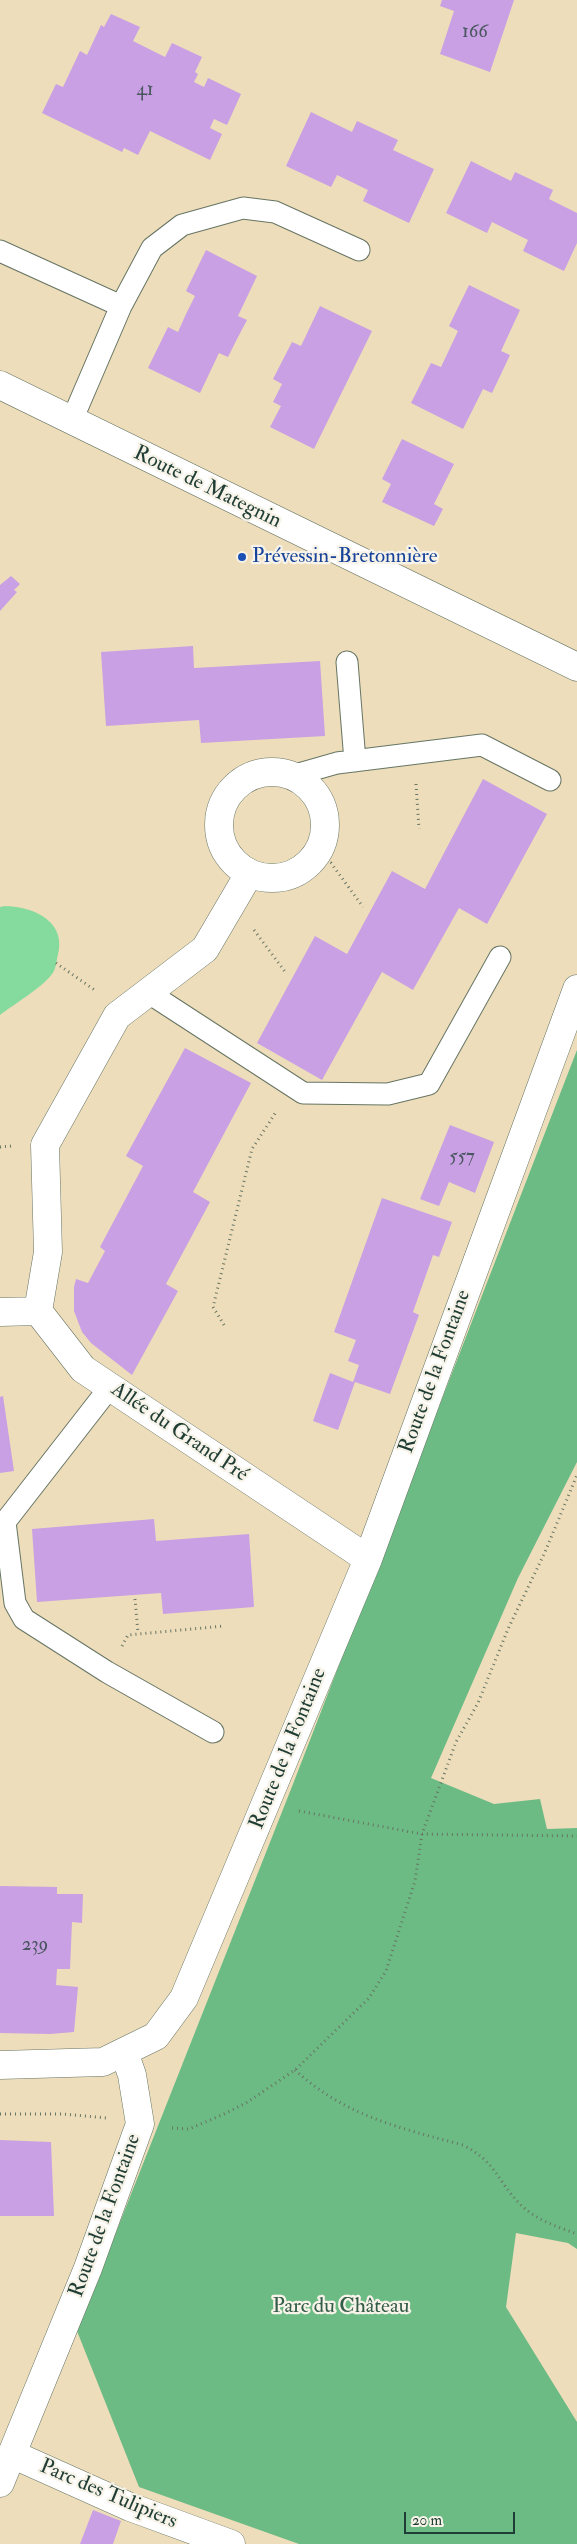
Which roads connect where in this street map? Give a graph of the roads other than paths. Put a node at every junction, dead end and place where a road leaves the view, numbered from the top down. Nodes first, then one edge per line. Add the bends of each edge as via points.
1 (359, 250) dead end
2 (0, 251) edge
3 (121, 306) junction
4 (0, 385) edge
5 (72, 420) junction
6 (347, 662) dead end
7 (577, 667) edge
8 (355, 761) junction
9 (295, 775) junction
10 (550, 780) dead end
11 (249, 874) junction
12 (500, 957) dead end
13 (577, 989) edge
14 (149, 993) junction
15 (38, 1311) junction
16 (0, 1312) edge
17 (110, 1387) junction
18 (368, 1559) junction
19 (213, 1732) dead end
20 (124, 2052) junction
21 (0, 2064) edge
22 (14, 2455) junction
23 (0, 2484) edge
24 (230, 2544) edge

1 - 3 lane via 275,212 243,208 182,225 152,248
2 - 3 lane
3 - 5 lane
4 - 5 street, Route de Mategnin
5 - 7 street, Route de Mategnin
6 - 8 lane
8 - 9 lane
8 - 10 lane via 482,745
9 - 11 street via 267,772 249,777 234,788 223,803 219,834 225,851 237,866
9 - 11 street via 319,798 326,820 325,839 317,856 303,870 286,878 267,879
11 - 14 street via 205,949
12 - 14 lane via 429,1084 388,1094 303,1092
13 - 18 street, Route de la Fontaine
14 - 15 street via 117,1016 45,1145 48,1252
15 - 16 street
15 - 17 street, Allée du Grand Pré via 83,1369
17 - 18 street, Allée du Grand Pré
17 - 19 lane via 5,1522 15,1603 24,1619 107,1672
18 - 20 street, Route de la Fontaine via 184,1998 156,2036
20 - 21 street via 103,2062
20 - 22 street, Route de la Fontaine via 132,2075 140,2124 88,2268
22 - 23 street, Route de la Fontaine
22 - 24 street, Parc des Tulipiers via 130,2507

